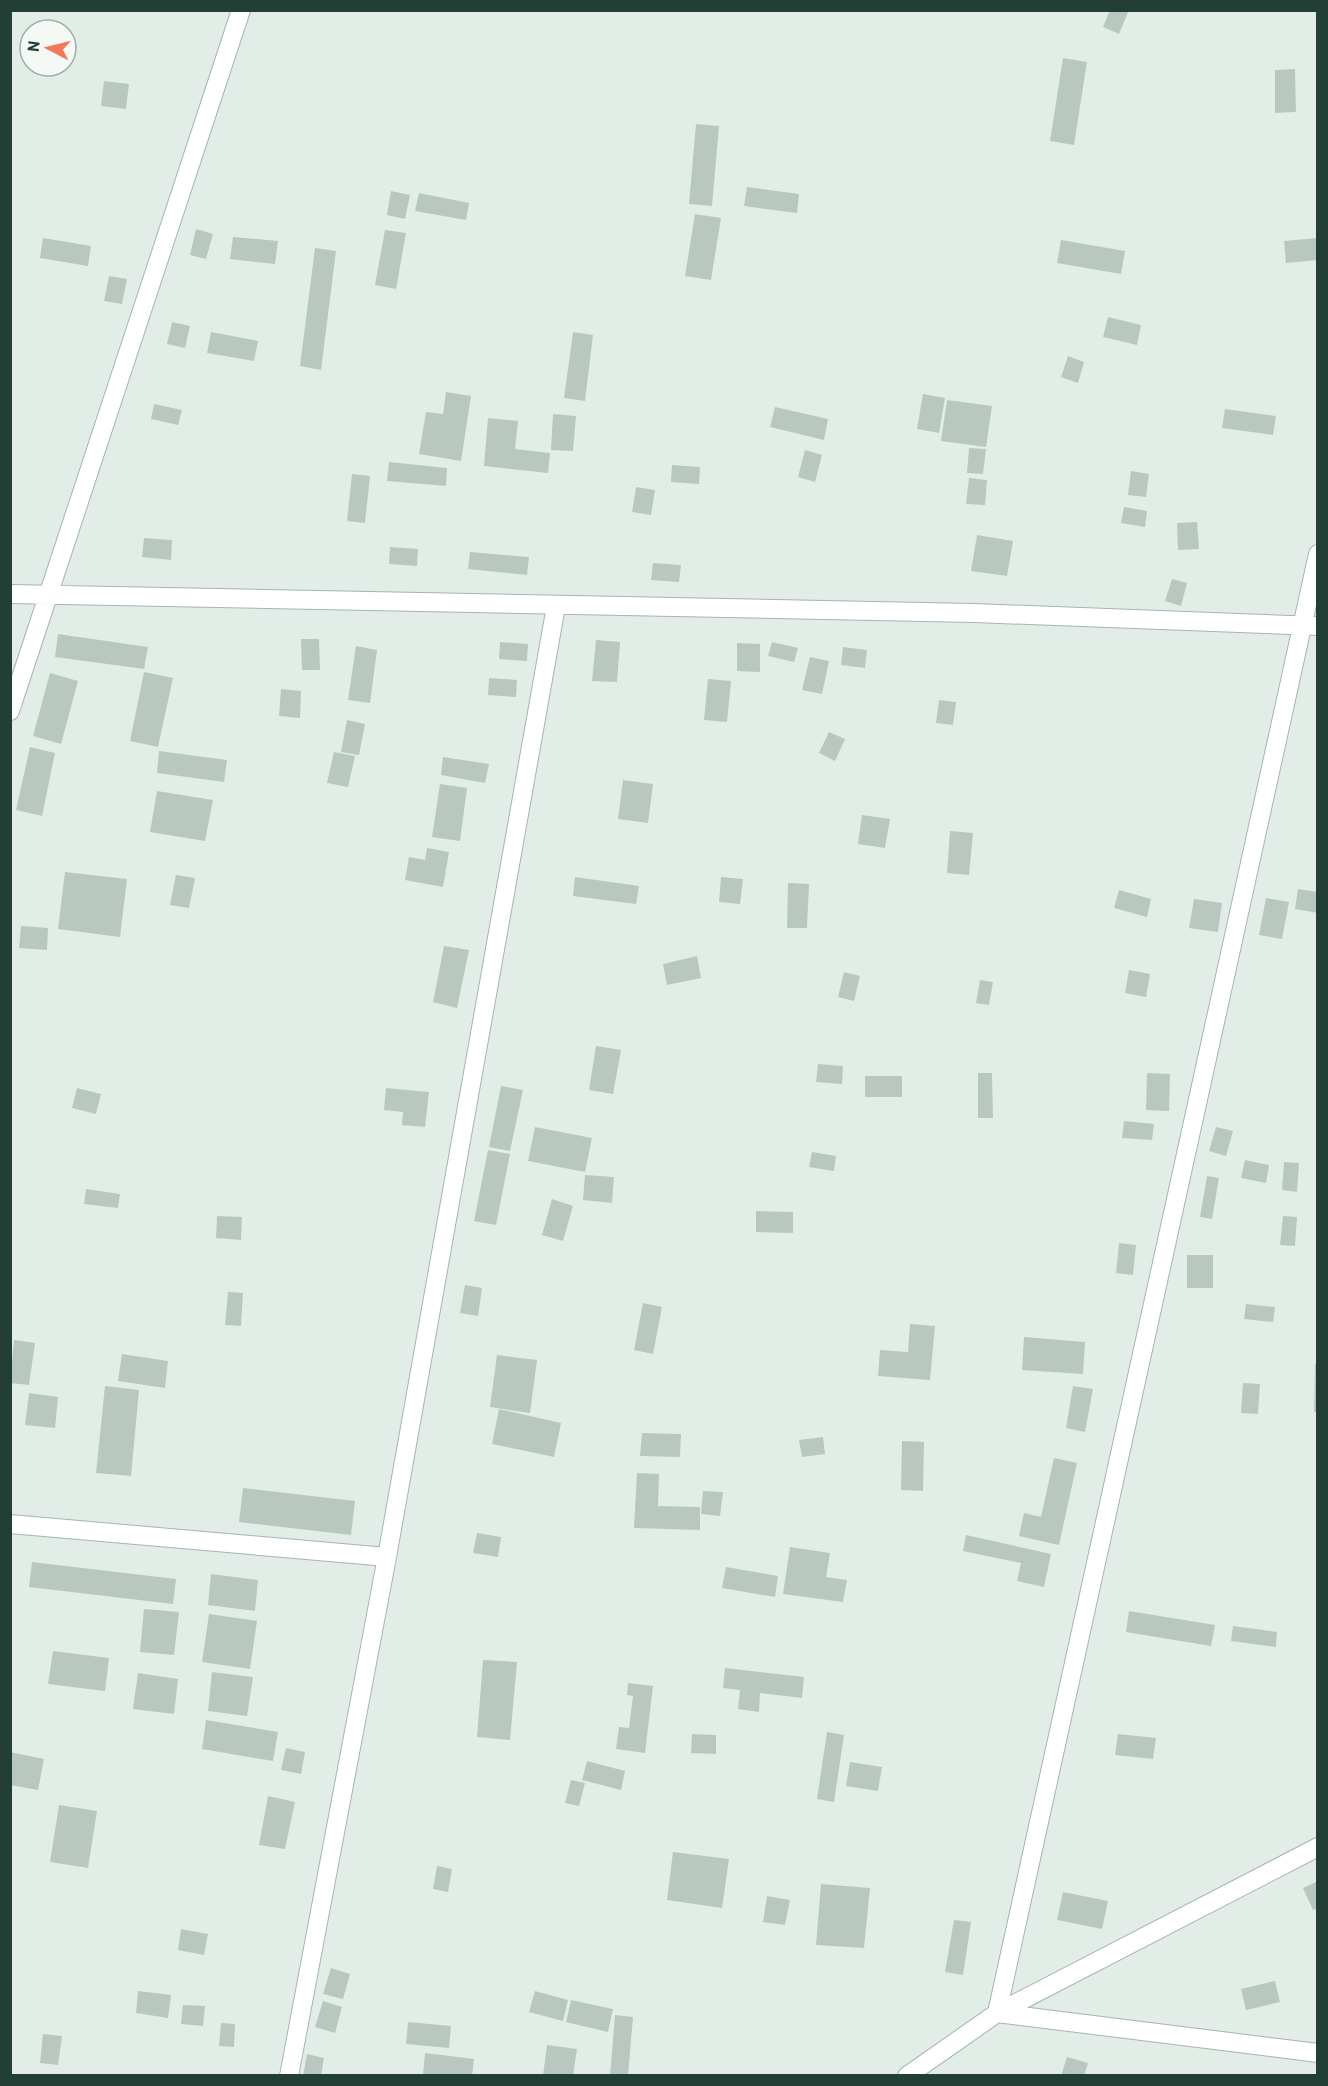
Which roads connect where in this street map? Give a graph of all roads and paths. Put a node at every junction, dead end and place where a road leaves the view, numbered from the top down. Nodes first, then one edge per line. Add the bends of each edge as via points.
1 (241, 10) edge
2 (1317, 554) edge
3 (10, 594) edge
4 (48, 595) junction
5 (556, 606) junction
6 (1309, 625) edge
7 (10, 711) edge
8 (10, 1524) edge
9 (387, 1557) junction
10 (1317, 1847) edge
11 (997, 2013) junction
12 (1317, 2053) edge
13 (289, 2076) edge
14 (907, 2076) edge

1 - 4 street
2 - 6 street
3 - 4 street
4 - 5 street
4 - 7 street
5 - 6 street via 974,613
5 - 9 street
6 - 11 street
8 - 9 street
9 - 13 street
10 - 11 street
11 - 12 street
11 - 14 street

